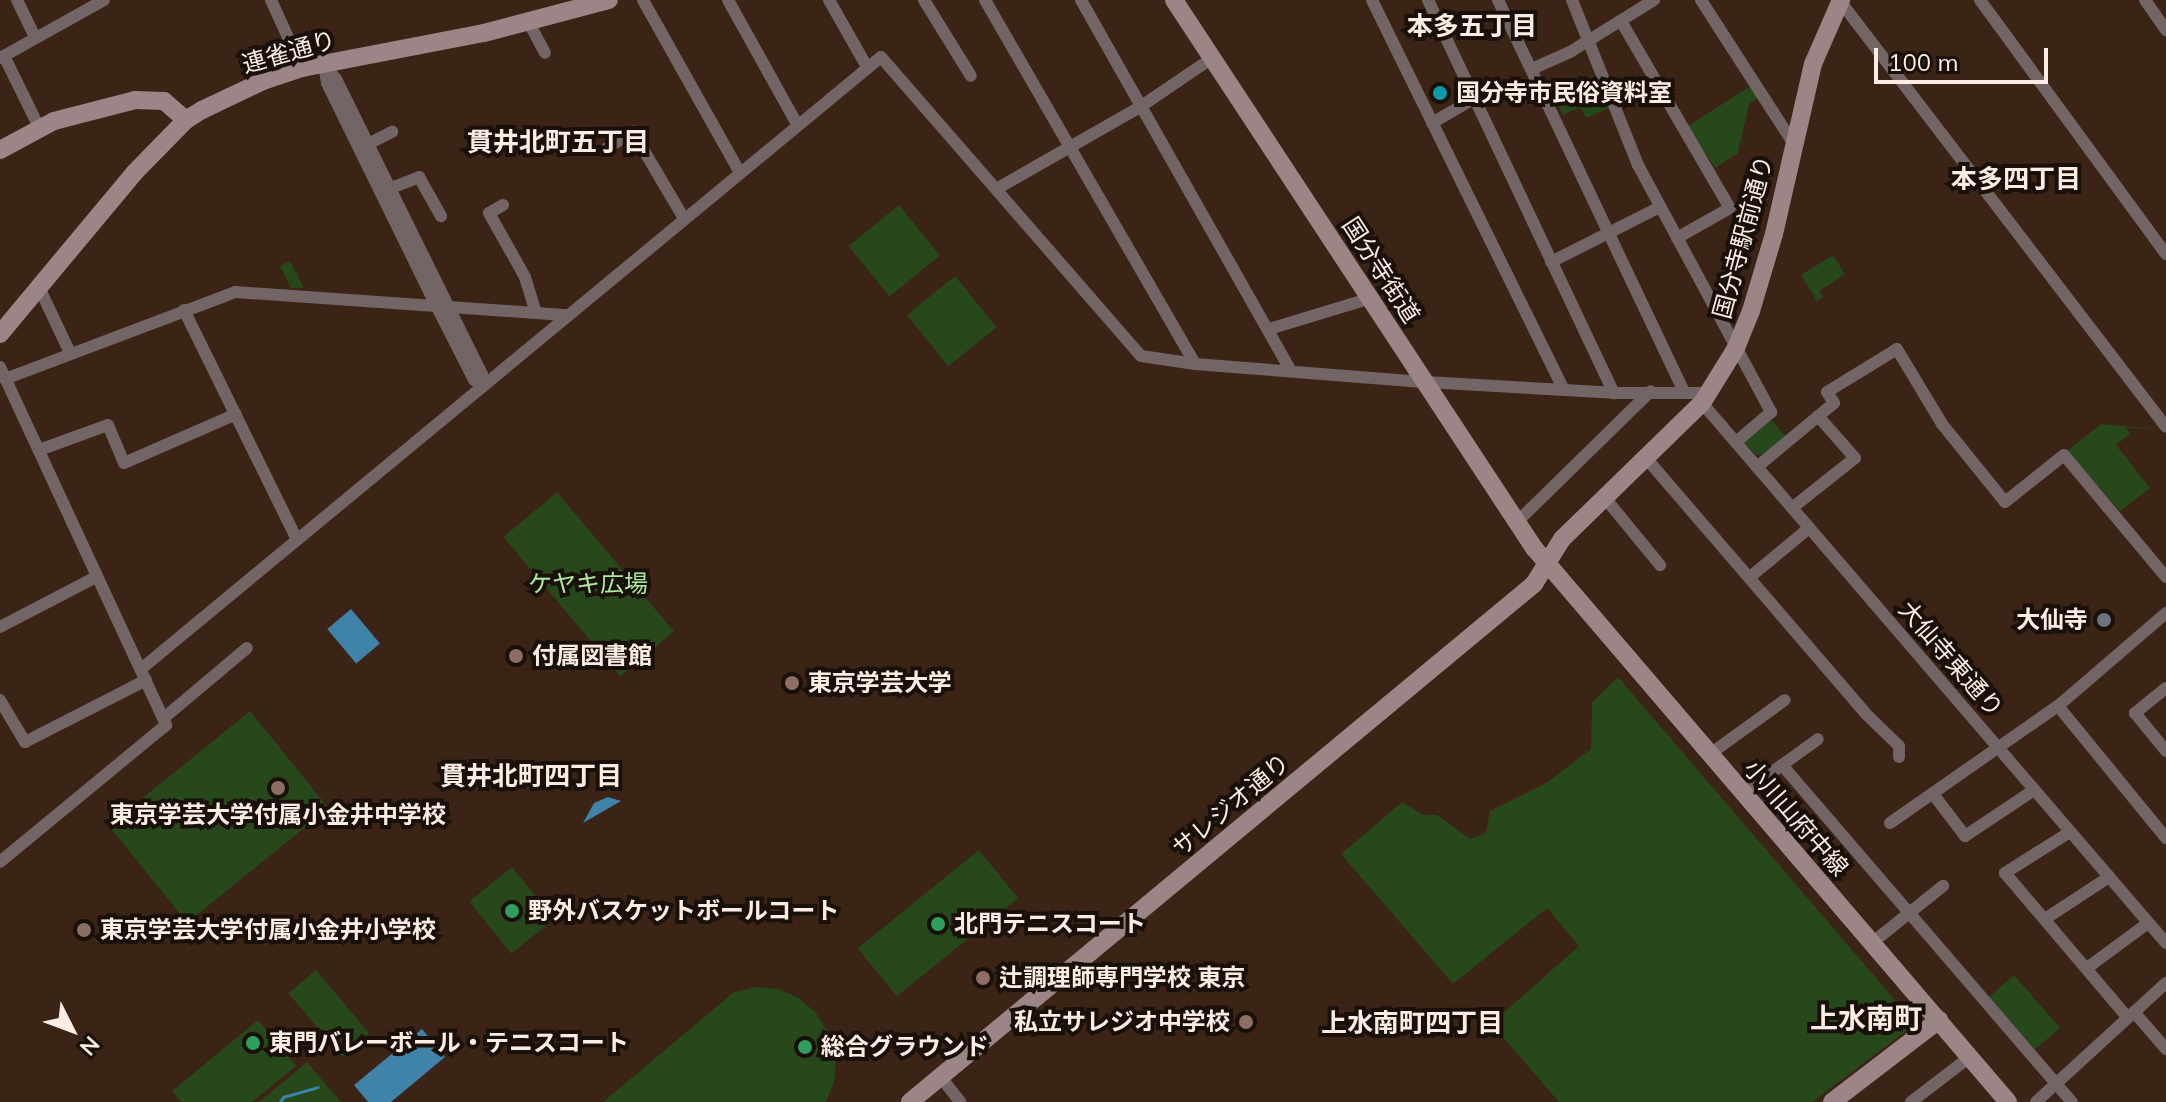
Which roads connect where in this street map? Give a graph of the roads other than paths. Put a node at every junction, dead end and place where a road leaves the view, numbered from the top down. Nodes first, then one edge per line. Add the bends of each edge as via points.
1 (17, 0) edge
2 (104, 0) edge
3 (271, 0) edge
4 (609, 0) edge
5 (643, 0) edge
6 (728, 0) edge
7 (829, 0) edge
8 (924, 0) edge
9 (985, 0) edge
10 (1081, 0) edge
11 (1174, 0) edge
12 (1372, 0) edge
13 (1428, 0) edge
14 (1498, 0) edge
15 (1572, 0) edge
16 (1654, 0) edge
17 (1701, 0) edge
18 (1980, 0) edge
19 (2145, 0) edge
20 (1840, 1) edge
21 (564, 5) edge
22 (528, 21) junction
23 (1621, 21) junction
24 (2166, 30) edge
25 (35, 37) junction
26 (1588, 41) junction
27 (545, 53) dead end
28 (2, 57) edge
29 (1212, 58) junction
30 (324, 64) junction
31 (867, 67) junction
32 (302, 68) junction
33 (1532, 69) junction
34 (971, 76) dead end
35 (1475, 98) junction
36 (1140, 107) junction
37 (186, 120) junction
38 (1432, 123) junction
39 (797, 124) junction
40 (39, 127) junction
41 (392, 132) dead end
42 (1793, 143) junction
43 (363, 146) junction
44 (1071, 146) junction
45 (607, 148) dead end
46 (0, 150) edge
47 (739, 171) junction
48 (998, 188) junction
49 (385, 190) junction
50 (503, 205) dead end
51 (1660, 207) junction
52 (441, 216) dead end
53 (683, 217) junction
54 (1609, 232) junction
55 (1677, 238) junction
56 (2166, 254) edge
57 (1551, 262) junction
58 (39, 287) junction
59 (1371, 298) junction
60 (440, 303) junction
61 (184, 310) junction
62 (536, 312) junction
63 (567, 315) junction
64 (1269, 329) junction
65 (0, 334) edge
66 (1736, 348) junction
67 (70, 353) junction
68 (1195, 364) junction
69 (1291, 371) junction
70 (3, 373) edge
71 (1426, 382) junction
72 (482, 385) junction
73 (1563, 389) junction
74 (1651, 391) junction
75 (1684, 392) junction
76 (1614, 393) junction
77 (1706, 398) junction
78 (236, 414) junction
79 (1818, 416) junction
80 (2166, 427) edge
81 (1736, 442) junction
82 (39, 450) junction
83 (1646, 458) junction
84 (1757, 467) junction
85 (1605, 498) junction
86 (1792, 508) junction
87 (1517, 522) junction
88 (1809, 528) junction
89 (296, 538) junction
90 (1548, 565) junction
91 (1660, 565) dead end
92 (96, 577) junction
93 (1750, 577) junction
94 (2166, 577) edge
95 (2166, 613) edge
96 (0, 627) edge
97 (247, 648) dead end
98 (143, 674) junction
99 (2166, 688) edge
100 (0, 700) edge
101 (1785, 700) dead end
102 (2058, 706) junction
103 (165, 717) junction
104 (6, 724) edge
105 (1818, 739) dead end
106 (1999, 749) junction
107 (2166, 751) edge
108 (1710, 754) junction
109 (1899, 757) dead end
110 (1782, 765) junction
111 (2034, 790) junction
112 (1743, 793) junction
113 (1933, 794) junction
114 (1890, 823) dead end
115 (2070, 832) junction
116 (2166, 838) edge
117 (0, 862) edge
118 (2109, 877) junction
119 (1943, 886) dead end
120 (1910, 913) junction
121 (2045, 919) junction
122 (2148, 923) junction
123 (1873, 942) junction
124 (2166, 943) edge
125 (2087, 968) junction
126 (2166, 983) edge
127 (2131, 1015) junction
128 (1939, 1020) junction
129 (2166, 1049) edge
130 (1971, 1056) junction
131 (940, 1076) junction
132 (2057, 1084) junction
133 (910, 1102) edge
134 (960, 1102) edge
135 (1832, 1102) edge
136 (1911, 1102) edge
137 (2008, 1102) edge
138 (2036, 1102) edge
139 (2072, 1102) edge

1 - 25 street
2 - 25 street
3 - 32 street
4 - 21 main road, 連雀通り
5 - 47 street
6 - 39 street
7 - 31 street
8 - 34 street
9 - 44 street
10 - 36 street
11 - 29 main road, 国分寺街道
12 - 38 street
13 - 35 street
14 - 33 street
15 - 26 street
16 - 23 street
17 - 42 street
18 - 56 street
19 - 24 street
20 - 42 main road, 国分寺駅前通り via 1813,64
20 - 80 street
21 - 22 main road, 連雀通り
22 - 27 street
22 - 30 main road, 連雀通り
23 - 26 street
23 - 55 street via 1730,208
25 - 28 street
26 - 33 street
26 - 51 street
28 - 40 street
29 - 36 street
29 - 59 main road, 国分寺街道
30 - 32 main road, 連雀通り
30 - 43 street via 336,79
31 - 39 street
31 - 48 street via 881,57
32 - 37 main road, 連雀通り via 231,95
33 - 54 street
35 - 38 street
35 - 57 street
36 - 44 street
36 - 64 street
37 - 40 main road via 169,103 146,99
37 - 58 main road, 連雀通り
38 - 73 street
39 - 47 street
40 - 46 main road
41 - 43 street
42 - 66 main road, 国分寺駅前通り via 1774,234
43 - 49 street
44 - 48 street
44 - 68 street
45 - 53 street via 633,132
47 - 53 street
48 - 68 street via 1141,356
49 - 52 street via 419,177
49 - 60 street
50 - 62 street via 489,213 525,277
51 - 54 street
51 - 55 street
53 - 63 street
54 - 57 street
54 - 75 street
55 - 66 street
57 - 76 street
58 - 65 main road, 連雀通り
58 - 67 street
59 - 64 street
59 - 71 main road, 国分寺街道
60 - 61 street via 235,292
60 - 62 street
60 - 72 street via 482,374
61 - 67 street
61 - 78 street
62 - 63 street
63 - 72 street
64 - 69 street
66 - 77 main road, 国分寺駅前通り
66 - 81 street via 1771,412
67 - 70 street
68 - 69 street
69 - 71 street
70 - 82 street
71 - 73 street
71 - 87 main road, 国分寺街道
72 - 89 street
73 - 76 street
74 - 75 street
74 - 76 street
74 - 87 street
75 - 77 street
77 - 81 street, 大仙寺東通り
77 - 83 main road, 国分寺駅前通り
78 - 82 street via 124,463 108,425
78 - 89 street
79 - 84 street
79 - 86 street via 1855,458
79 - 94 street via 1834,403 1827,392 1897,349 1942,424 2005,502 2064,455
81 - 84 street, 大仙寺東通り
82 - 92 street
83 - 85 main road, 国分寺駅前通り
83 - 93 street
84 - 86 street, 大仙寺東通り
85 - 90 main road, 国分寺駅前通り via 1562,539
85 - 91 street
86 - 88 street, 大仙寺東通り
87 - 90 main road, 国分寺街道
88 - 93 street
88 - 106 street, 大仙寺東通り
89 - 98 street
90 - 108 main road, 小川山府中線
90 - 131 main road, サレジオ通り via 1534,584
92 - 96 street
92 - 98 street
93 - 109 street via 1899,746
95 - 102 street
97 - 103 street
98 - 103 street
98 - 104 street via 25,742
99 - 107 street via 2135,713
100 - 104 street
101 - 108 street
102 - 106 street
102 - 116 street
103 - 117 street via 162,730
105 - 110 street
106 - 111 street, 大仙寺東通り
106 - 113 street
108 - 112 main road, 小川山府中線
110 - 112 street
110 - 120 street
111 - 113 street via 1965,836
111 - 115 street, 大仙寺東通り
112 - 123 main road, 小川山府中線
113 - 114 street
115 - 118 street, 大仙寺東通り
115 - 121 street via 2005,873
118 - 121 street
118 - 122 street, 大仙寺東通り
119 - 120 street
120 - 123 street
120 - 132 street
121 - 125 street
122 - 124 street, 大仙寺東通り
122 - 125 street
123 - 128 main road, 小川山府中線
125 - 127 street
126 - 127 street
127 - 129 street
127 - 132 street
128 - 130 main road, 小川山府中線
128 - 135 main road
130 - 136 street
130 - 137 main road, 小川山府中線
131 - 133 main road, サレジオ通り
131 - 134 street
132 - 138 street
132 - 139 street

